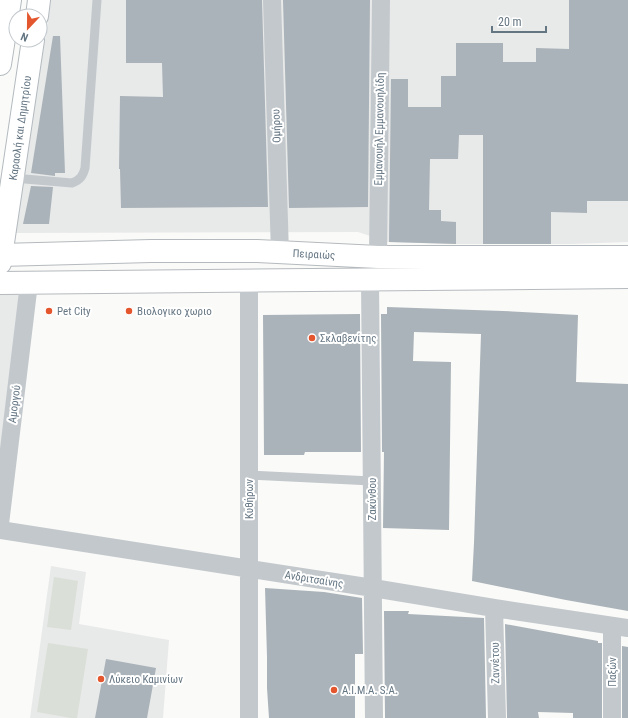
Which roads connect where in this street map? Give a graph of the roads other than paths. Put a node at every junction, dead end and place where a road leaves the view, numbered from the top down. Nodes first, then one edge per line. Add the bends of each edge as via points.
1 (10, 0) edge
2 (97, 0) edge
3 (272, 0) edge
4 (381, 0) edge
5 (32, 48) edge
6 (0, 64) edge
7 (13, 178) junction
8 (280, 253) junction
9 (0, 257) edge
10 (378, 257) junction
11 (628, 257) edge
12 (628, 277) edge
13 (249, 280) junction
14 (370, 280) junction
15 (0, 283) edge
16 (29, 283) junction
17 (249, 475) junction
18 (372, 481) junction
19 (0, 524) edge
20 (0, 530) edge
21 (249, 569) junction
22 (373, 588) junction
23 (494, 608) junction
24 (620, 627) edge
25 (249, 718) edge
26 (374, 718) edge
27 (496, 718) edge
28 (612, 718) edge

1 - 6 main road
2 - 7 lane via 83,175 72,183
3 - 8 street, Ομήρου
4 - 10 street, Εμμανουήλ Εμμανουηλίδη
5 - 7 main road, Καραολή και Δημητρίου
7 - 9 main road, Καραολή και Δημητρίου
8 - 9 main road, Πειραιώς via 151,251
8 - 10 main road, Πειραιώς
10 - 11 main road, Πειραιώς
12 - 14 main road
13 - 14 main road
13 - 16 main road
13 - 17 street, Κυθήρων
14 - 18 street, Ζακύνθου
15 - 16 main road
16 - 19 street, Αμοργού
17 - 18 lane
17 - 21 street, Κυθήρων
18 - 22 street, Ζακύνθου
20 - 21 street, Ανδριτσαίνης
21 - 22 street, Ανδριτσαίνης
21 - 25 street, Κυθήρων
22 - 23 street, Ανδριτσαίνης
22 - 26 street, Ζακύνθου
23 - 24 street, Ανδριτσαίνης
23 - 27 street, Ζαννέτου
24 - 28 street, Παξών

